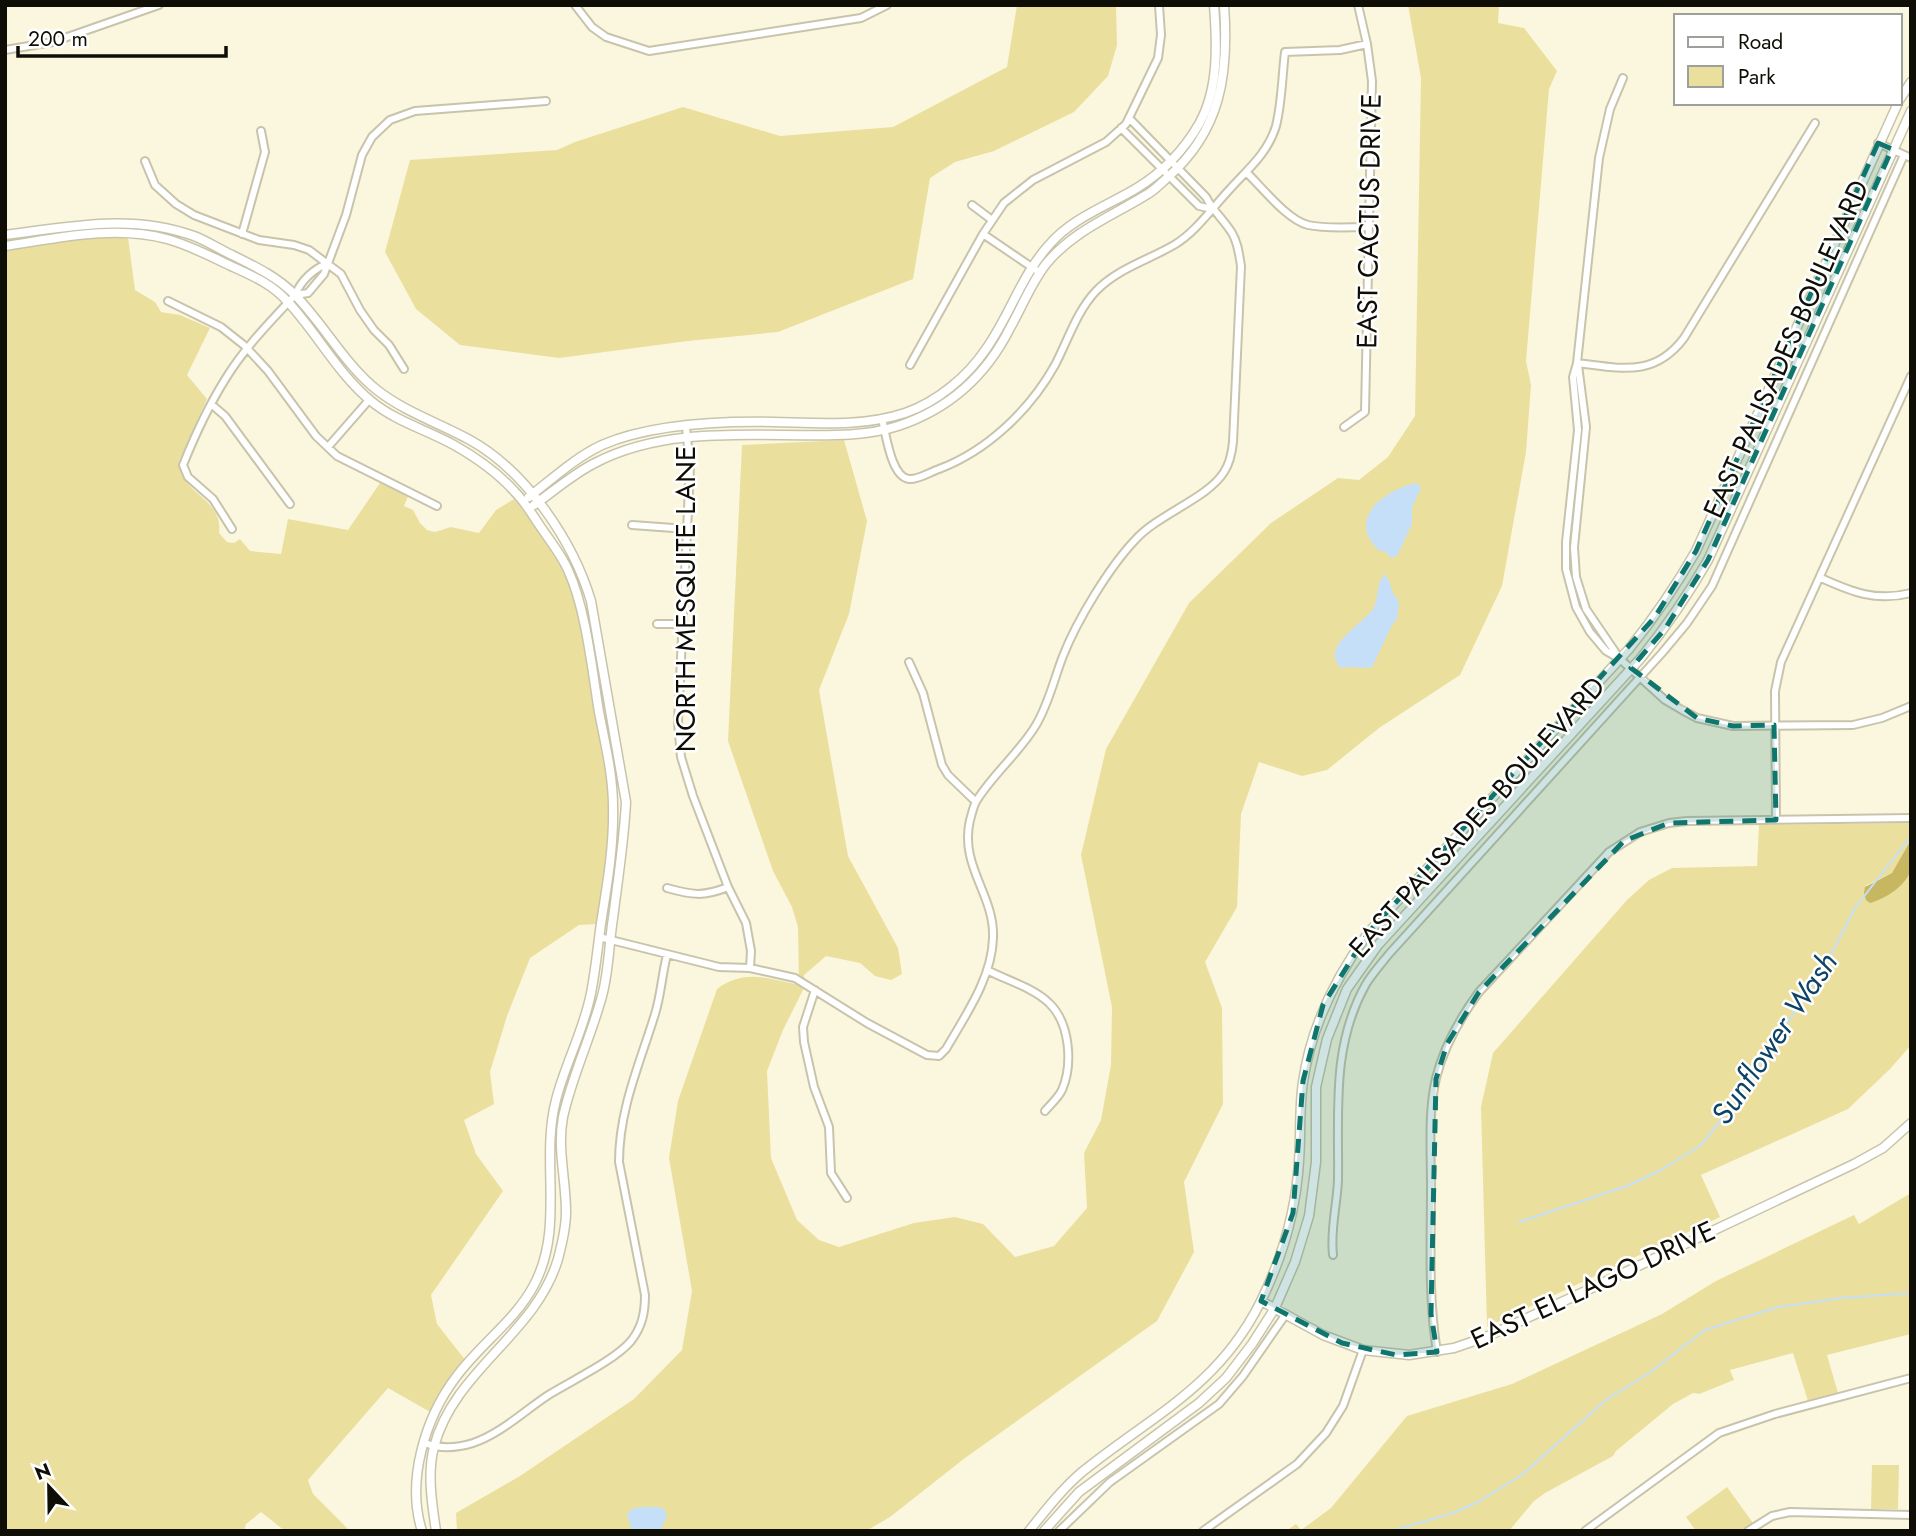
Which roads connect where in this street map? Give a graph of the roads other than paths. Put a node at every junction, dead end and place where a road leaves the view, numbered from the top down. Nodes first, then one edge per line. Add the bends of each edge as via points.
1 (159, 5) edge
2 (575, 5) edge
3 (887, 5) edge
4 (1159, 5) edge
5 (1214, 5) edge
6 (1224, 5) edge
7 (1358, 5) edge
8 (1367, 44) junction
9 (5, 50) edge
10 (1623, 78) dead end
11 (546, 101) dead end
12 (1897, 105) edge
13 (1911, 111) edge
14 (1129, 118) junction
15 (1815, 123) dead end
16 (1121, 128) junction
17 (261, 131) dead end
18 (1878, 142) junction
19 (1892, 149) junction
20 (1908, 157) edge
21 (145, 161) dead end
22 (1171, 161) junction
23 (1162, 169) junction
24 (1178, 169) junction
25 (1246, 172) junction
26 (1170, 175) junction
27 (972, 205) dead end
28 (1212, 209) junction
29 (992, 220) junction
30 (1368, 228) junction
31 (242, 234) junction
32 (982, 234) junction
33 (5, 235) edge
34 (5, 246) edge
35 (327, 264) junction
36 (1032, 267) junction
37 (1040, 272) junction
38 (308, 277) junction
39 (316, 285) junction
40 (295, 295) junction
41 (168, 301) dead end
42 (289, 302) junction
43 (247, 348) junction
44 (1577, 363) junction
45 (910, 365) dead end
46 (404, 369) dead end
47 (1911, 376) edge
48 (369, 400) junction
49 (211, 404) junction
50 (882, 419) junction
51 (686, 426) junction
52 (1344, 427) dead end
53 (885, 429) junction
54 (687, 437) junction
55 (328, 447) junction
56 (1574, 468) junction
57 (1583, 468) junction
58 (532, 495) junction
59 (538, 503) junction
60 (290, 504) dead end
61 (527, 505) junction
62 (437, 506) dead end
63 (632, 525) dead end
64 (687, 529) junction
65 (232, 530) dead end
66 (1566, 556) junction
67 (1574, 556) junction
68 (1821, 578) junction
69 (1911, 593) edge
70 (657, 624) dead end
71 (684, 624) junction
72 (1620, 659) junction
73 (909, 662) dead end
74 (1631, 668) junction
75 (1641, 678) junction
76 (1911, 706) edge
77 (1774, 725) junction
78 (976, 802) junction
79 (1911, 818) edge
80 (1776, 820) junction
81 (728, 887) junction
82 (667, 888) dead end
83 (599, 937) junction
84 (610, 941) junction
85 (667, 955) junction
86 (750, 968) junction
87 (987, 970) junction
88 (816, 990) junction
89 (1045, 1111) dead end
90 (1911, 1123) edge
91 (847, 1198) dead end
92 (1333, 1255) dead end
93 (1261, 1301) junction
94 (1275, 1308) junction
95 (1286, 1314) junction
96 (1363, 1350) junction
97 (1437, 1352) junction
98 (1911, 1378) edge
99 (430, 1445) junction
100 (1911, 1515) edge
101 (1036, 1529) edge
102 (422, 1531) edge
103 (436, 1531) edge
104 (1059, 1531) edge
105 (1203, 1531) edge
106 (1585, 1531) edge
107 (1748, 1531) edge

1 - 9 street via 53,42
2 - 3 street via 606,37 649,51 861,18
4 - 14 street via 1158,58
5 - 22 street via 1215,71 1209,96 1200,121
6 - 24 street via 1226,55 1219,100 1210,124
7 - 8 street, EAST CACTUS DRIVE
8 - 25 street via 1285,52 1275,127 1264,152
8 - 30 street, EAST CACTUS DRIVE via 1372,81
10 - 44 street via 1610,109 1599,158
11 - 35 street via 415,111 390,120 362,155
12 - 18 street, EAST PALISADES BOULEVARD
13 - 19 street, EAST PALISADES BOULEVARD
14 - 16 street
14 - 22 street
15 - 44 street via 1678,345 1659,360 1634,369
16 - 23 street
16 - 29 street via 1106,142 1033,180 1004,203
17 - 31 street via 265,152
18 - 19 street
18 - 72 street, EAST PALISADES BOULEVARD via 1696,551 1655,617
19 - 20 street
19 - 74 street, EAST PALISADES BOULEVARD via 1708,560 1665,629
20 - 75 street via 1712,586
21 - 31 street via 155,185 176,204
22 - 23 street
22 - 24 street
23 - 26 street
23 - 36 street via 1067,229
24 - 26 street
24 - 28 street
25 - 28 street
25 - 30 street via 1300,222
26 - 28 street via 1199,206
26 - 37 street via 1149,194 1074,237
27 - 29 street
28 - 53 street via 1184,239 1097,290 1038,391 1014,419 971,453 950,465 906,478 894,465
28 - 78 street via 1234,235 1241,266 1231,457 1214,484 1156,522 1124,552 1064,654 1035,727
29 - 32 street
30 - 52 street, EAST CACTUS DRIVE via 1365,412
31 - 35 street via 309,250
32 - 36 street
32 - 45 street
33 - 40 street via 99,223 150,224 194,236 262,269
34 - 42 street via 107,232 152,236 254,276
35 - 38 street
35 - 39 street
35 - 46 street via 341,274 360,310
36 - 37 street
36 - 50 street via 969,370 927,404
37 - 53 street via 999,349 972,382 930,413
38 - 39 street
38 - 40 street
39 - 40 street via 308,293
40 - 42 street
40 - 58 street via 375,389 490,453
41 - 43 street via 221,327
42 - 43 street
42 - 48 street
43 - 49 street
43 - 55 street
44 - 56 street via 1573,377 1578,430
44 - 57 street via 1587,428
47 - 68 street
48 - 55 street
48 - 61 street via 493,470
49 - 60 street via 225,416
49 - 65 street via 183,465
50 - 51 street
50 - 53 street
51 - 54 street, NORTH MESQUITE LANE
51 - 58 street via 602,446
53 - 54 street via 849,435
54 - 59 street via 630,449 596,462
54 - 64 street, NORTH MESQUITE LANE
55 - 62 street
56 - 57 street
56 - 66 street
57 - 67 street
58 - 59 street
58 - 61 street
59 - 61 street
59 - 84 street via 567,539 592,601 623,781 624,830
61 - 83 street via 562,558 578,596 613,788 612,840
63 - 64 street
64 - 71 street, NORTH MESQUITE LANE
66 - 67 street
66 - 72 street via 1567,582 1584,622 1606,651
67 - 72 street via 1586,609
68 - 69 street via 1853,593
68 - 77 street via 1781,662
70 - 71 street
71 - 81 street, NORTH MESQUITE LANE via 678,722 681,757
72 - 74 street
72 - 93 street, EAST PALISADES BOULEVARD via 1368,933 1338,976 1323,1005 1303,1081 1293,1213 1283,1252
73 - 78 street via 923,693 942,765
74 - 75 street
74 - 94 street, EAST PALISADES BOULEVARD via 1378,945 1347,989 1326,1040 1316,1087 1316,1162 1309,1216
75 - 77 street via 1665,700 1697,718 1733,726
75 - 92 street via 1398,944 1367,984 1353,1012 1340,1060
76 - 77 street via 1853,725
77 - 80 street
78 - 87 street via 967,832 968,851 993,923
79 - 80 street
80 - 97 street via 1669,823 1624,841 1466,1009 1447,1044 1436,1079 1431,1122 1431,1314
81 - 82 street via 693,895
81 - 86 street, NORTH MESQUITE LANE via 746,923
83 - 84 street
83 - 99 street via 587,1007 551,1121 552,1220 544,1264 523,1303 457,1375 442,1398
84 - 85 street
84 - 99 street via 603,992 563,1118 566,1214 558,1258 541,1298 463,1388
85 - 86 street via 719,967
85 - 99 street via 657,1010 623,1110 619,1141 618,1162 645,1295 640,1326 615,1355 492,1435 462,1446
86 - 88 street via 795,978
87 - 88 street via 939,1056 894,1039
87 - 89 street via 1040,996 1063,1023 1068,1043 1062,1089
88 - 91 street via 803,1027 804,1042 829,1127 829,1167
90 - 97 street, EAST EL LAGO DRIVE via 1854,1164 1486,1338
93 - 94 street, EAST EL LAGO DRIVE
93 - 101 street, EAST PALISADES BOULEVARD via 1216,1367 1172,1407 1081,1474
94 - 95 street, EAST EL LAGO DRIVE
94 - 101 street, EAST PALISADES BOULEVARD via 1226,1378 1199,1403
95 - 96 street, EAST EL LAGO DRIVE
95 - 104 street via 1219,1404 1110,1482
96 - 97 street, EAST EL LAGO DRIVE via 1396,1355
96 - 105 street via 1343,1406 1311,1451
98 - 106 street via 1719,1433
99 - 102 street via 415,1483
99 - 103 street
100 - 107 street via 1790,1512 1772,1516

